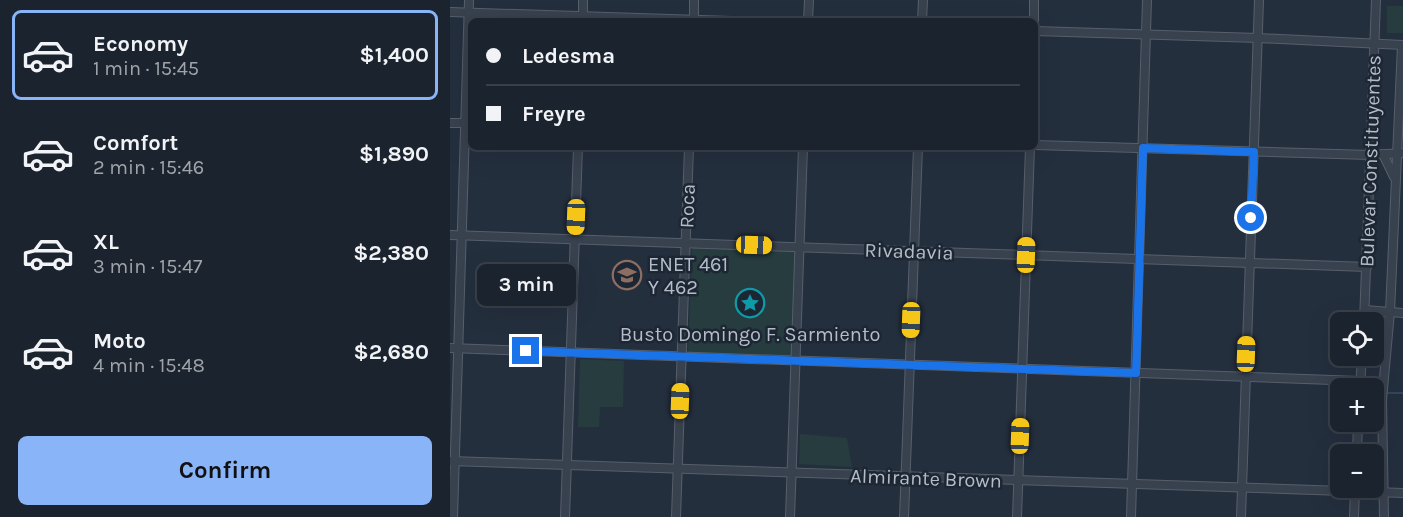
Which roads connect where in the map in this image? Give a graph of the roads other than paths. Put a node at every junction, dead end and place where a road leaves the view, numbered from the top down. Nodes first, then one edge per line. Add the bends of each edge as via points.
1 (470, 0) edge
2 (584, 0) edge
3 (694, 0) edge
4 (808, 0) edge
5 (922, 0) edge
6 (1034, 0) edge
7 (1147, 0) edge
8 (1259, 0) edge
9 (1376, 0) edge
10 (450, 12) edge
11 (469, 13) junction
12 (469, 18) edge
13 (564, 18) edge
14 (583, 18) edge
15 (694, 18) edge
16 (808, 18) edge
17 (922, 18) edge
18 (1034, 18) edge
19 (1038, 31) edge
20 (1146, 34) junction
21 (1258, 38) junction
22 (1377, 43) junction
23 (1403, 45) edge
24 (450, 123) edge
25 (468, 123) edge
26 (468, 142) edge
27 (1038, 145) edge
28 (1143, 148) junction
29 (578, 150) edge
30 (689, 150) edge
31 (803, 150) edge
32 (918, 150) edge
33 (1030, 150) edge
34 (1254, 152) junction
35 (1400, 153) edge
36 (1383, 154) junction
37 (1370, 155) junction
38 (1396, 187) junction
39 (450, 235) edge
40 (463, 236) junction
41 (575, 240) junction
42 (686, 243) junction
43 (800, 247) junction
44 (914, 251) junction
45 (1026, 255) junction
46 (1139, 258) junction
47 (1250, 262) junction
48 (1367, 267) junction
49 (1365, 310) joint
50 (1390, 312) junction
51 (1403, 313) edge
52 (454, 348) edge
53 (571, 353) junction
54 (682, 356) junction
55 (795, 361) junction
56 (910, 365) junction
57 (1022, 369) junction
58 (1136, 373) junction
59 (1246, 377) junction
60 (1330, 383) edge
61 (1383, 444) edge
62 (453, 461) edge
63 (567, 465) junction
64 (678, 468) junction
65 (791, 473) junction
66 (906, 477) junction
67 (1018, 481) junction
68 (1132, 485) junction
69 (1242, 489) junction
70 (1330, 490) edge
71 (1384, 492) edge
72 (1403, 493) edge
73 (1355, 498) edge
74 (1383, 498) edge
75 (453, 517) edge
76 (565, 517) edge
77 (676, 517) edge
78 (789, 517) edge
79 (904, 517) edge
80 (1017, 517) edge
81 (1131, 517) edge
82 (1241, 517) edge
83 (1354, 517) edge
84 (1384, 517) edge

1 - 11 street
2 - 14 street
3 - 15 street
4 - 16 street
5 - 17 street
6 - 18 street
7 - 20 street
8 - 21 street
9 - 22 street, Bulevar Constituyentes
10 - 11 street
11 - 12 street
11 - 13 street
19 - 20 street
20 - 21 street
20 - 28 street
21 - 22 street
21 - 34 street
22 - 23 street
22 - 37 street, Bulevar Constituyentes
23 - 35 street
24 - 25 street
26 - 40 street
27 - 28 street
28 - 34 street
28 - 46 street
29 - 41 street
30 - 42 street, Roca
31 - 43 street
32 - 44 street
33 - 45 street
34 - 37 street
34 - 47 street
35 - 36 street
35 - 38 street
36 - 37 street
36 - 38 street via 1392,168
37 - 48 street, Bulevar Constituyentes
38 - 50 street
39 - 40 street, Rivadavia
40 - 41 street, Rivadavia
40 - 52 street
41 - 42 street, Rivadavia
41 - 53 street
42 - 43 street, Rivadavia
42 - 54 street, Roca
43 - 44 street, Rivadavia
43 - 55 street
44 - 45 street, Rivadavia
44 - 56 street
45 - 46 street, Rivadavia
45 - 57 street
46 - 47 street, Rivadavia
46 - 58 street
47 - 48 street, Rivadavia
47 - 59 street
48 - 49 street, Bulevar Constituyentes
49 - 50 street
50 - 51 street
50 - 61 street via 1382,392
52 - 53 street
52 - 62 street
53 - 54 street
53 - 63 street
54 - 55 street
54 - 64 street, Roca
55 - 56 street
55 - 65 street
56 - 57 street
56 - 66 street
57 - 58 street
57 - 67 street
58 - 59 street
58 - 68 street
59 - 60 street
59 - 69 street
62 - 63 street, Almirante Brown
62 - 75 street
63 - 64 street, Almirante Brown
63 - 76 street
64 - 65 street, Almirante Brown
64 - 77 street, Roca
65 - 66 street, Almirante Brown
65 - 78 street
66 - 67 street, Almirante Brown
66 - 79 street
67 - 68 street, Almirante Brown
67 - 80 street
68 - 69 street, Almirante Brown
68 - 81 street
69 - 70 street, Almirante Brown
69 - 82 street
71 - 72 street, Almirante Brown
73 - 83 street
74 - 84 street

